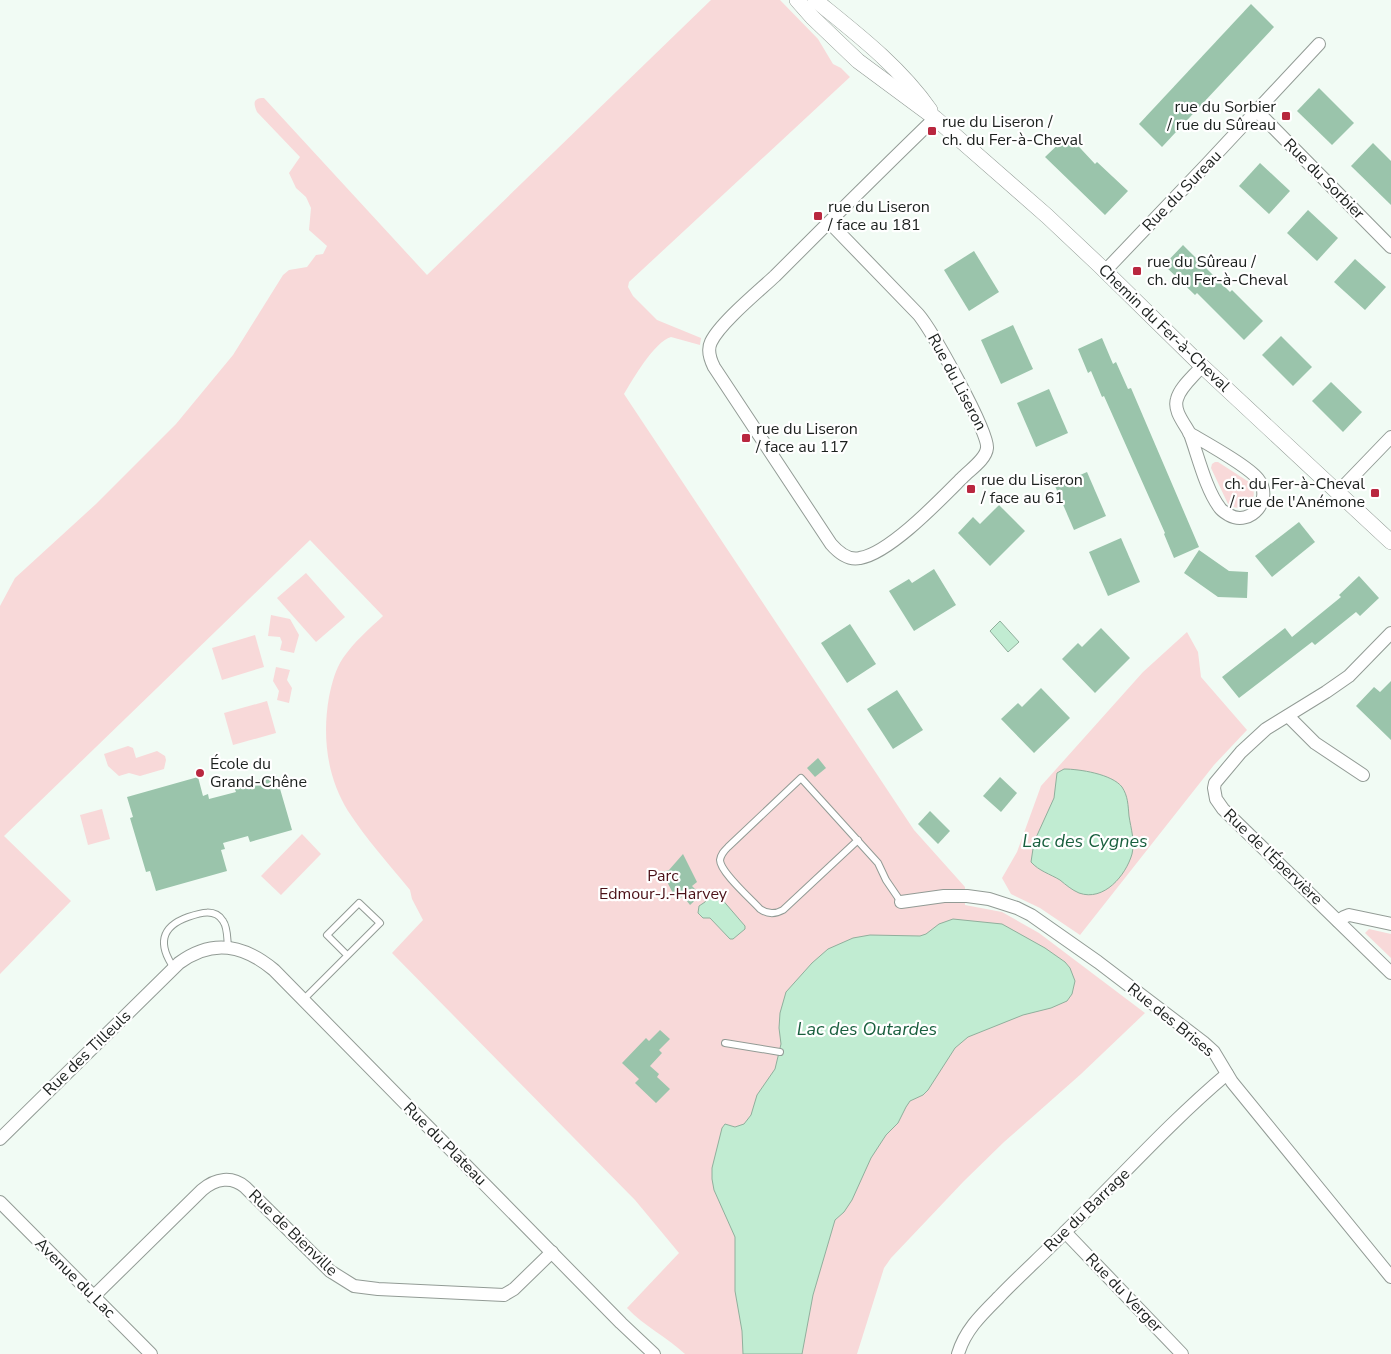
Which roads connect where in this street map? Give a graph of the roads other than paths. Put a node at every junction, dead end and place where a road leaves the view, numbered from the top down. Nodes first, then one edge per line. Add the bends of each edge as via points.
1 (797, 0) edge
2 (815, 0) edge
3 (1319, 44) dead end
4 (1257, 111) junction
5 (935, 118) junction
6 (829, 222) junction
7 (1391, 247) edge
8 (1105, 271) junction
9 (1202, 366) junction
10 (1189, 433) junction
11 (1391, 437) edge
12 (1338, 492) junction
13 (1391, 542) edge
14 (1391, 633) edge
15 (1288, 716) junction
16 (1363, 776) dead end
17 (858, 840) junction
18 (901, 902) joint
19 (1338, 920) junction
20 (1391, 924) edge
21 (228, 947) junction
22 (347, 955) junction
23 (174, 968) junction
24 (1391, 973) edge
25 (303, 1000) junction
26 (725, 1042) dead end
27 (780, 1052) dead end
28 (1227, 1074) junction
29 (0, 1139) edge
30 (0, 1202) edge
31 (1065, 1232) junction
32 (552, 1252) junction
33 (1391, 1278) edge
34 (93, 1297) junction
35 (151, 1354) edge
36 (654, 1354) edge
37 (958, 1354) edge
38 (1182, 1354) edge

1 - 5 street, Chemin du Fer-à-Cheval via 858,61
2 - 5 street, Chemin du Fer-à-Cheval via 895,68
3 - 4 street, Rue du Sureau
4 - 7 street, Rue du Sorbier
4 - 8 street, Rue du Sureau
5 - 6 street, Rue du Liseron
5 - 8 street, Chemin du Fer-à-Cheval
6 - 6 street, Rue du Liseron via 930,330 987,443 987,451 981,459 941,500 876,552 855,559 842,555 830,544 714,367 709,350 716,334
8 - 9 street, Chemin du Fer-à-Cheval
9 - 10 street via 1176,400
9 - 12 street, Chemin du Fer-à-Cheval
10 - 10 street via 1220,507 1237,518 1258,511 1264,493 1258,479
11 - 12 street
12 - 13 street, Chemin du Fer-à-Cheval
14 - 15 street, Rue de l'Épervière via 1348,676
15 - 16 street via 1315,743
15 - 19 street, Rue de l'Épervière via 1261,732 1241,752 1218,778 1214,793 1223,809
17 - 17 lane via 801,778 728,847 722,854 721,863 764,912 775,913
17 - 18 lane via 878,863
18 - 28 street, Rue des Brises via 935,896 967,896 989,899 1024,912 1098,962 1203,1042 1214,1052
19 - 20 street via 1349,915
19 - 24 street, Rue de l'Épervière
21 - 23 street, Rue des Tilleuls via 198,952
21 - 23 lane via 225,925 217,915 207,912 182,920 171,925 165,938 166,954
21 - 25 street, Rue du Plateau via 263,962
22 - 22 lane via 380,923 359,903 327,935
22 - 25 lane
23 - 29 street, Rue des Tilleuls
25 - 32 street, Rue du Plateau
26 - 27 lane
28 - 31 street, Rue du Barrage
28 - 33 street, Rue des Brises
30 - 34 street, Avenue du Lac
31 - 37 street, Rue du Barrage via 972,1325
31 - 38 street, Rue du Verger
32 - 34 street, Rue de Bienville via 504,1295 354,1286 330,1271 245,1187 226,1179 202,1190
32 - 36 street, Rue du Plateau
34 - 35 street, Avenue du Lac

